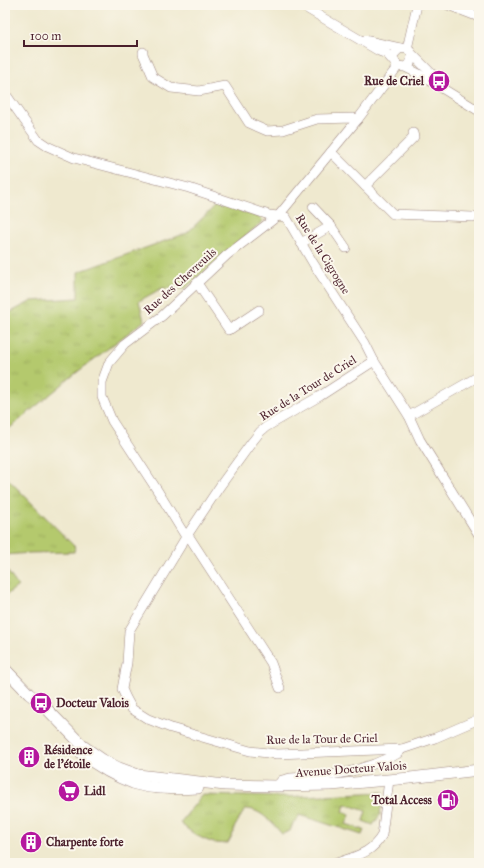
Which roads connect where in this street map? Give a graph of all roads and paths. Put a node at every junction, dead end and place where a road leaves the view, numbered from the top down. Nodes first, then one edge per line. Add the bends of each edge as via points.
1 (418, 5) edge
2 (448, 5) edge
3 (305, 6) edge
4 (479, 17) edge
5 (361, 40) junction
6 (406, 50) junction
7 (143, 52) dead end
8 (399, 65) junction
9 (447, 91) junction
10 (5, 93) edge
11 (479, 111) edge
12 (358, 119) junction
13 (413, 133) dead end
14 (331, 152) junction
15 (365, 186) junction
16 (313, 207) dead end
17 (279, 215) junction
18 (473, 217) dead end
19 (331, 226) junction
20 (301, 243) junction
21 (346, 248) dead end
22 (197, 283) junction
23 (259, 310) dead end
24 (374, 361) junction
25 (479, 376) edge
26 (409, 416) junction
27 (479, 535) edge
28 (187, 536) junction
29 (5, 669) edge
30 (280, 688) dead end
31 (479, 719) edge
32 (402, 749) junction
33 (479, 770) edge
34 (389, 780) junction
35 (277, 786) junction
36 (338, 863) edge

1 - 6 street
2 - 4 street
3 - 5 street
5 - 6 street
5 - 8 street via 387,54
6 - 8 street via 394,54
6 - 8 street via 412,62
6 - 9 street
7 - 12 street via 153,77 171,88 199,91 225,86 249,122 267,130 283,130 317,119
8 - 9 street
8 - 12 street, Rue des Chevreuils
9 - 11 street
10 - 17 street, Rue de la Cigrogne via 38,140 47,146 74,158 189,188 269,215
12 - 14 street, Rue des Chevreuils
13 - 15 street via 414,137
14 - 15 street
14 - 17 street, Rue des Chevreuils
15 - 18 street via 393,214
16 - 19 street
17 - 20 street, Rue de la Cigrogne via 286,217
17 - 22 street, Rue des Chevreuils via 227,255
19 - 20 street
19 - 21 street
20 - 24 street, Rue de la Cigrogne
22 - 23 street via 229,330
22 - 28 street, Rue des Chevreuils via 162,316 124,344 108,363 102,382 102,397 112,421
24 - 26 street, Rue de la Cigrogne
24 - 28 street, Rue de la Tour de Criel via 260,432
25 - 26 street
26 - 27 street, Rue de la Cigrogne via 420,440
28 - 30 street via 271,663
28 - 32 street, Rue de la Tour de Criel via 129,630 122,688 132,709 170,728 250,751 277,754
29 - 35 main road, Avenue Docteur Valois via 29,694 40,712 79,751 98,766 133,784 157,788
31 - 32 street
32 - 35 street via 397,754 352,771 326,776 290,778 282,780
33 - 34 main road, Avenue Docteur Valois
34 - 35 main road, Avenue Docteur Valois
34 - 36 street via 382,835 378,842 363,854

